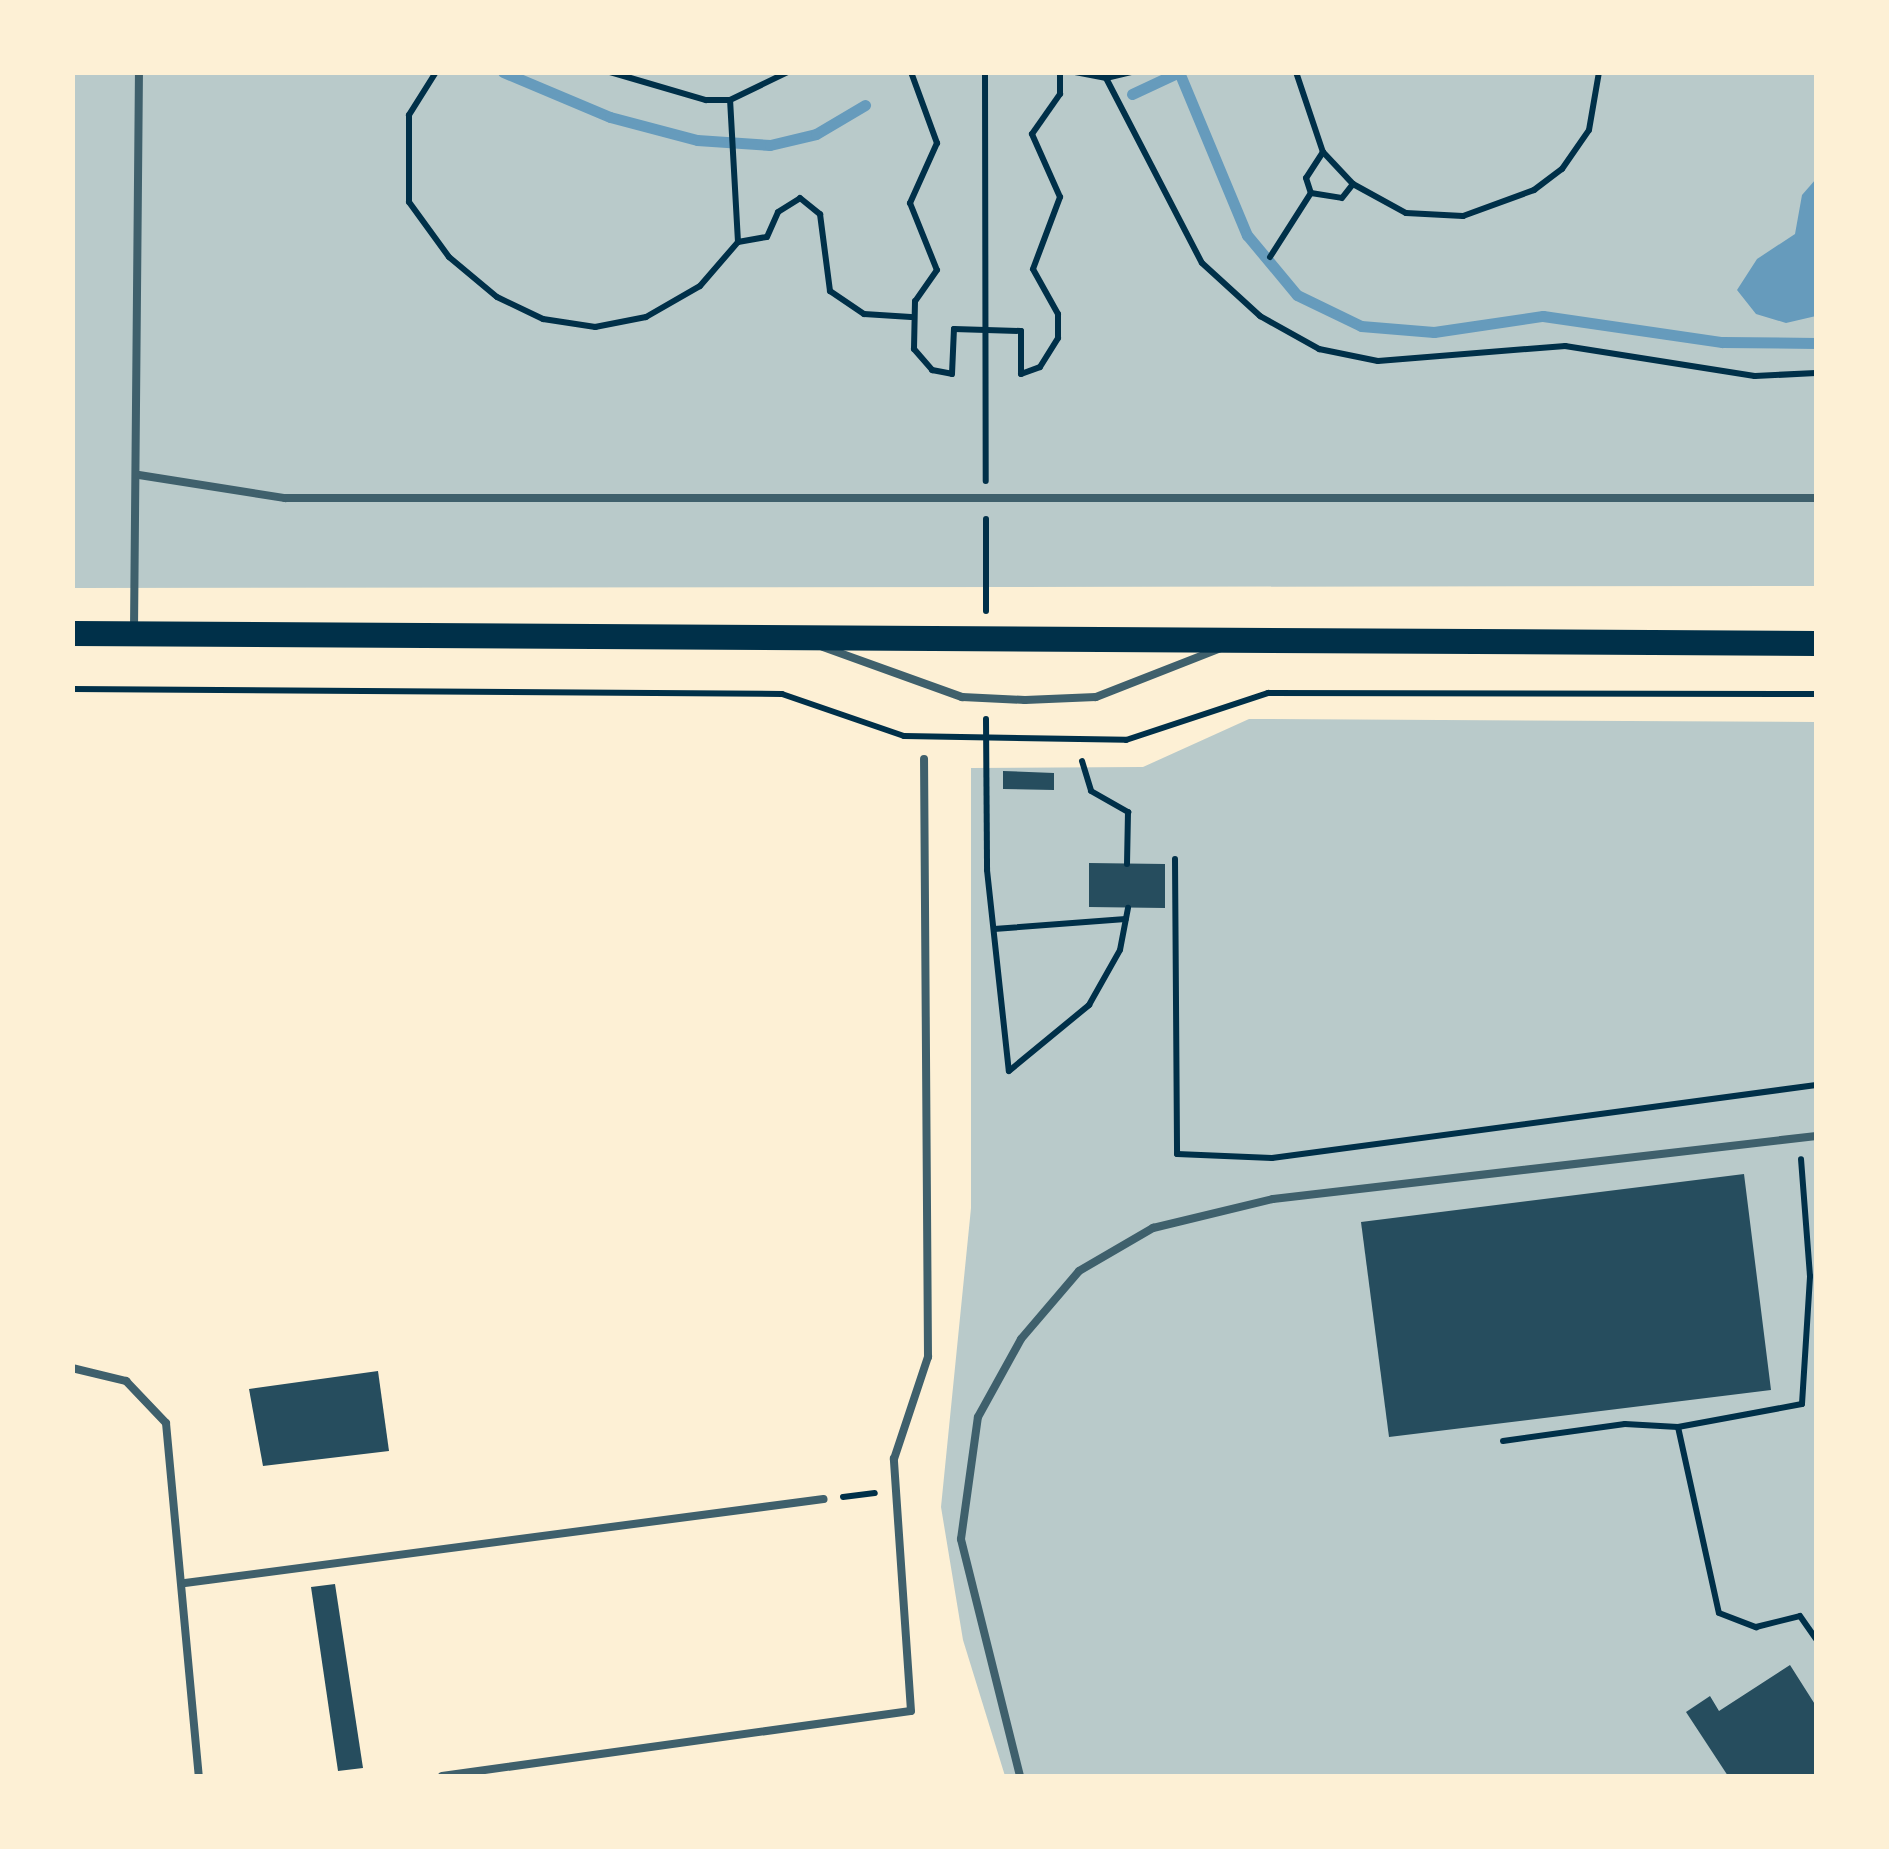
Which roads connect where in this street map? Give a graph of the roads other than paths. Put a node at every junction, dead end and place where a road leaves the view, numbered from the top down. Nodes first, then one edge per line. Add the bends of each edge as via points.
1 (139, 72) edge
2 (139, 475) junction
3 (1816, 498) edge
4 (72, 633) edge
5 (134, 635) junction
6 (796, 638) junction
7 (1816, 643) edge
8 (1230, 645) junction
9 (924, 759) dead end
10 (1816, 1136) edge
11 (72, 1368) edge
12 (824, 1499) road end
13 (185, 1583) junction
14 (199, 1776) edge
15 (442, 1776) edge
16 (1020, 1776) edge

1 - 2 lane
2 - 3 lane via 285,498
2 - 5 lane
4 - 5 main road
5 - 6 main road
6 - 8 main road
6 - 8 lane via 962,697 1025,700 1096,696
7 - 8 main road
9 - 15 lane via 928,1357 894,1459 911,1711
10 - 16 lane via 1273,1199 1153,1228 1079,1270 1020,1339 978,1417 960,1539
11 - 13 lane via 126,1381 166,1422
12 - 13 lane
13 - 14 lane

